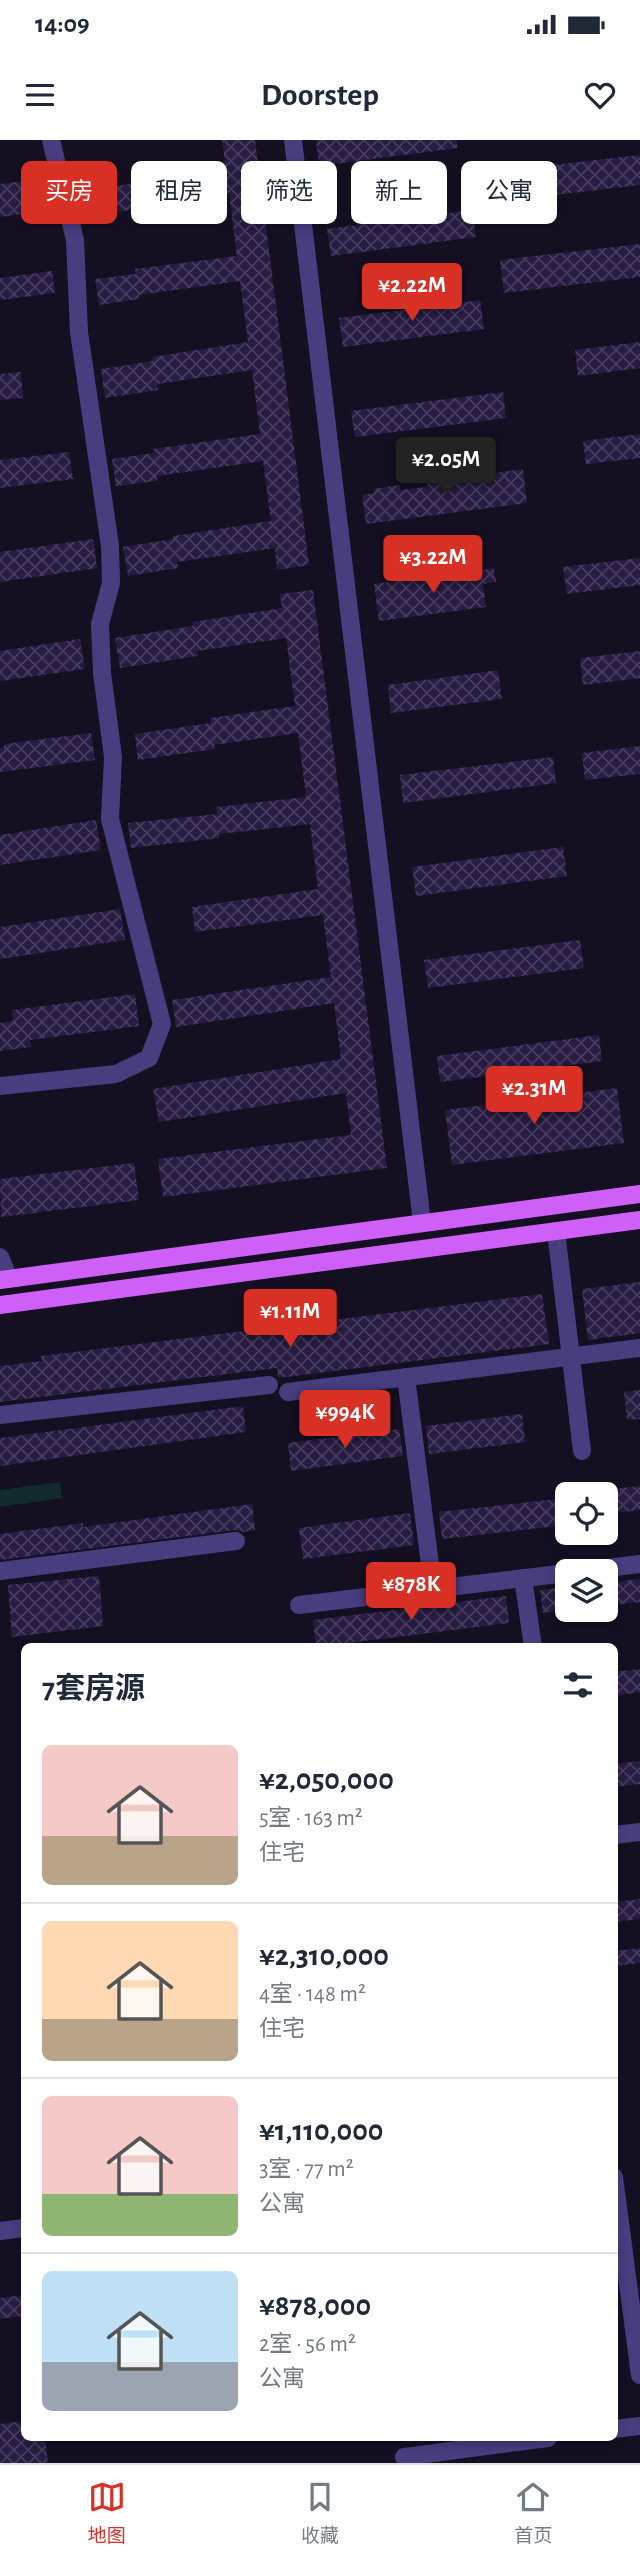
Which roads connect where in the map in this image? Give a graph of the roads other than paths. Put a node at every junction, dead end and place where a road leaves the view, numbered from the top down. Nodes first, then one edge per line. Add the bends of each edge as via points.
1 (51, 140) edge
2 (293, 140) edge
3 (0, 1086) edge
4 (640, 1194) edge
5 (640, 1220) edge
6 (422, 1223) junction
7 (556, 1231) junction
8 (0, 1257) edge
9 (4, 1279) edge
10 (0, 1305) edge
11 (640, 1348) edge
12 (571, 1357) junction
13 (406, 1377) junction
14 (270, 1385) dead end
15 (288, 1392) dead end
16 (0, 1415) edge
17 (582, 1451) dead end
18 (236, 1541) dead end
19 (640, 1564) edge
20 (618, 1567) edge
21 (0, 1572) edge
22 (555, 1574) edge
23 (523, 1578) junction
24 (433, 1588) junction
25 (299, 1605) dead end
26 (532, 1643) edge
27 (640, 1832) edge
28 (618, 1835) edge
29 (618, 2207) edge
30 (21, 2228) edge
31 (0, 2231) edge
32 (640, 2375) edge
33 (640, 2426) edge
34 (618, 2429) edge
35 (402, 2441) edge
36 (514, 2441) edge
37 (405, 2460) edge

1 - 3 street via 75,240 79,332 110,546 111,583 100,624 113,757 110,819 162,1024 149,1058 116,1074
2 - 6 street
4 - 6 main road
5 - 7 main road
6 - 9 main road
7 - 10 main road
7 - 12 street
8 - 9 street
11 - 12 street
12 - 13 street
12 - 17 street
13 - 15 street
13 - 24 street
14 - 16 street
18 - 21 street
19 - 20 street
22 - 23 street
23 - 24 street
23 - 26 street
24 - 25 street
27 - 28 street
29 - 32 street
30 - 31 street
33 - 34 street
35 - 37 street
36 - 37 street

